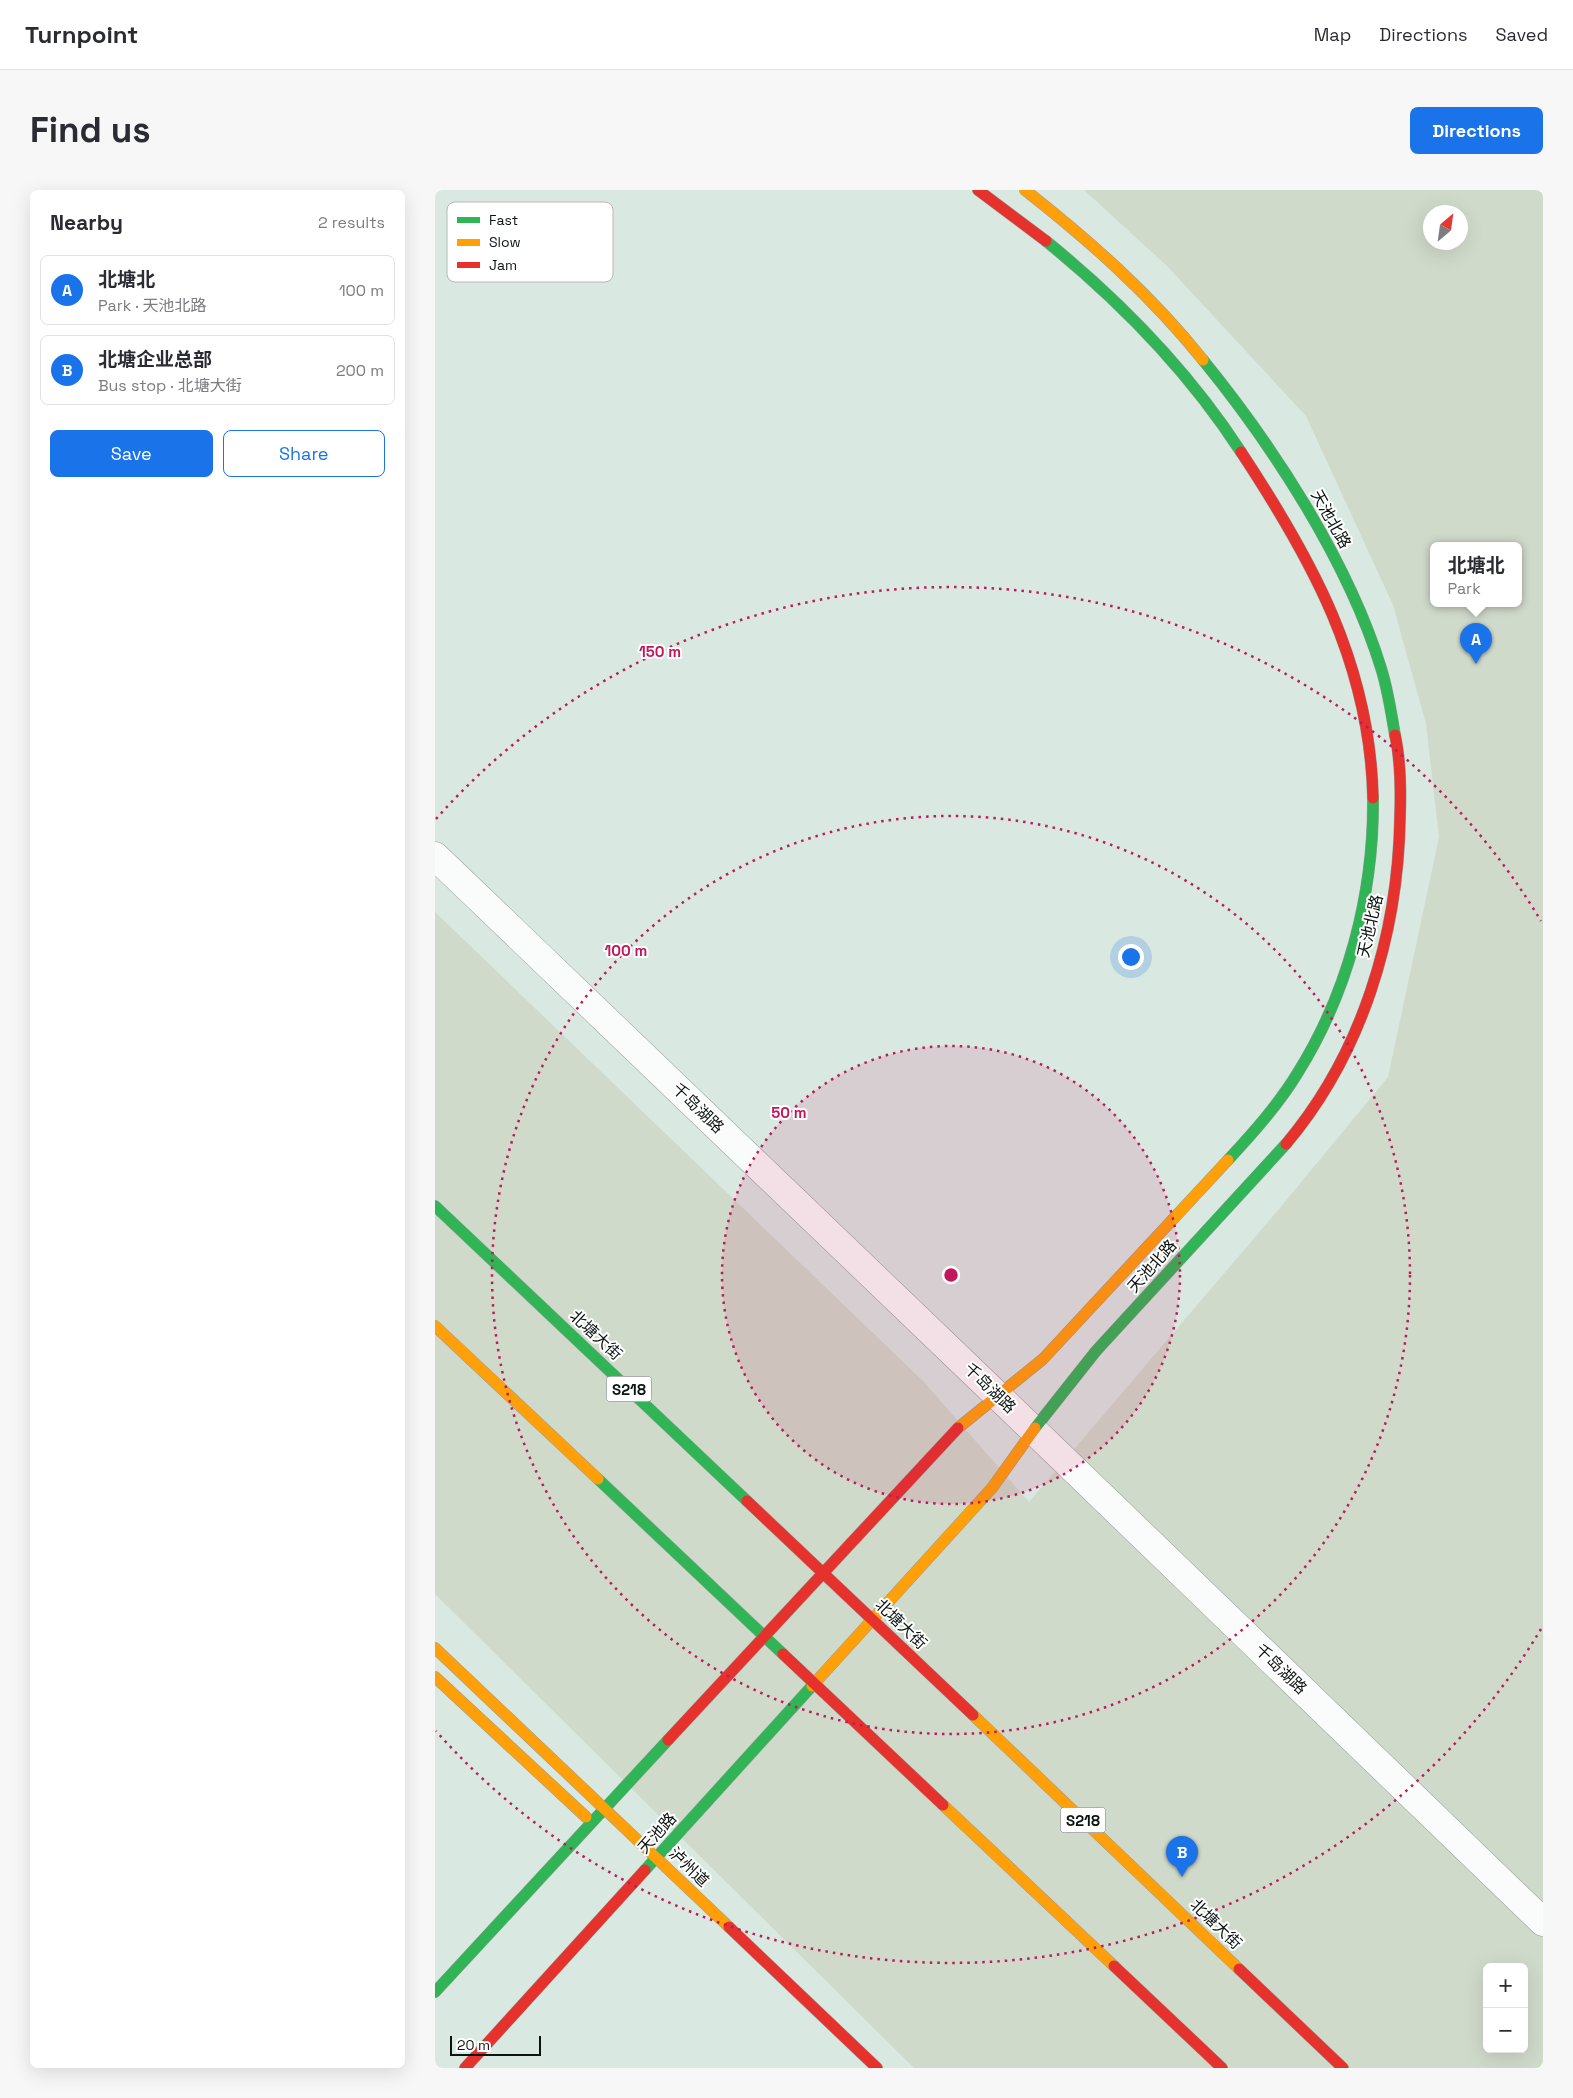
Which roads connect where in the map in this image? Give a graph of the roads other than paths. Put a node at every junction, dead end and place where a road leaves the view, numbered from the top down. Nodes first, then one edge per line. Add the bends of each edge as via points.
1 (978, 190) edge
2 (1025, 190) edge
3 (435, 856) edge
4 (435, 1206) edge
5 (435, 1326) edge
6 (997, 1395) junction
7 (1033, 1430) junction
8 (823, 1572) junction
9 (872, 1619) junction
10 (764, 1637) junction
11 (435, 1648) edge
12 (435, 1676) edge
13 (813, 1684) junction
14 (603, 1808) junction
15 (594, 1825) junction
16 (657, 1858) junction
17 (1543, 1922) edge
18 (435, 1992) edge
19 (465, 2068) edge
20 (877, 2068) edge
21 (1222, 2068) edge
22 (1343, 2068) edge

1 - 6 street, 天池北路 via 1055,247 1111,298 1188,381 1250,464 1311,569 1353,668 1367,728 1372,806 1365,894 1346,973 1310,1054 1285,1094 1043,1358
2 - 7 street, 天池北路 via 1094,245 1162,312 1220,379 1300,498 1345,580 1377,654 1388,692 1395,736 1401,819 1395,895 1377,969 1353,1036 1325,1092 1268,1164 1076,1375
3 - 6 street, 千岛湖路
4 - 8 street, 北塘大街 / S218
5 - 10 street
6 - 7 street, 千岛湖路
6 - 8 street, 天池北路 via 953,1433
7 - 9 street, 天池北路 via 992,1488
7 - 17 street, 千岛湖路
8 - 9 street, 北塘大街 / S218
8 - 10 street
9 - 13 street, 天池路
9 - 22 street, 北塘大街 / S218
10 - 13 street
10 - 14 street
11 - 14 street, 泸州道
12 - 15 street
13 - 16 street, 天池路
13 - 21 street
14 - 15 street
14 - 16 street, 泸州道
15 - 18 street
16 - 19 street, 天池路
16 - 20 street, 泸州道

